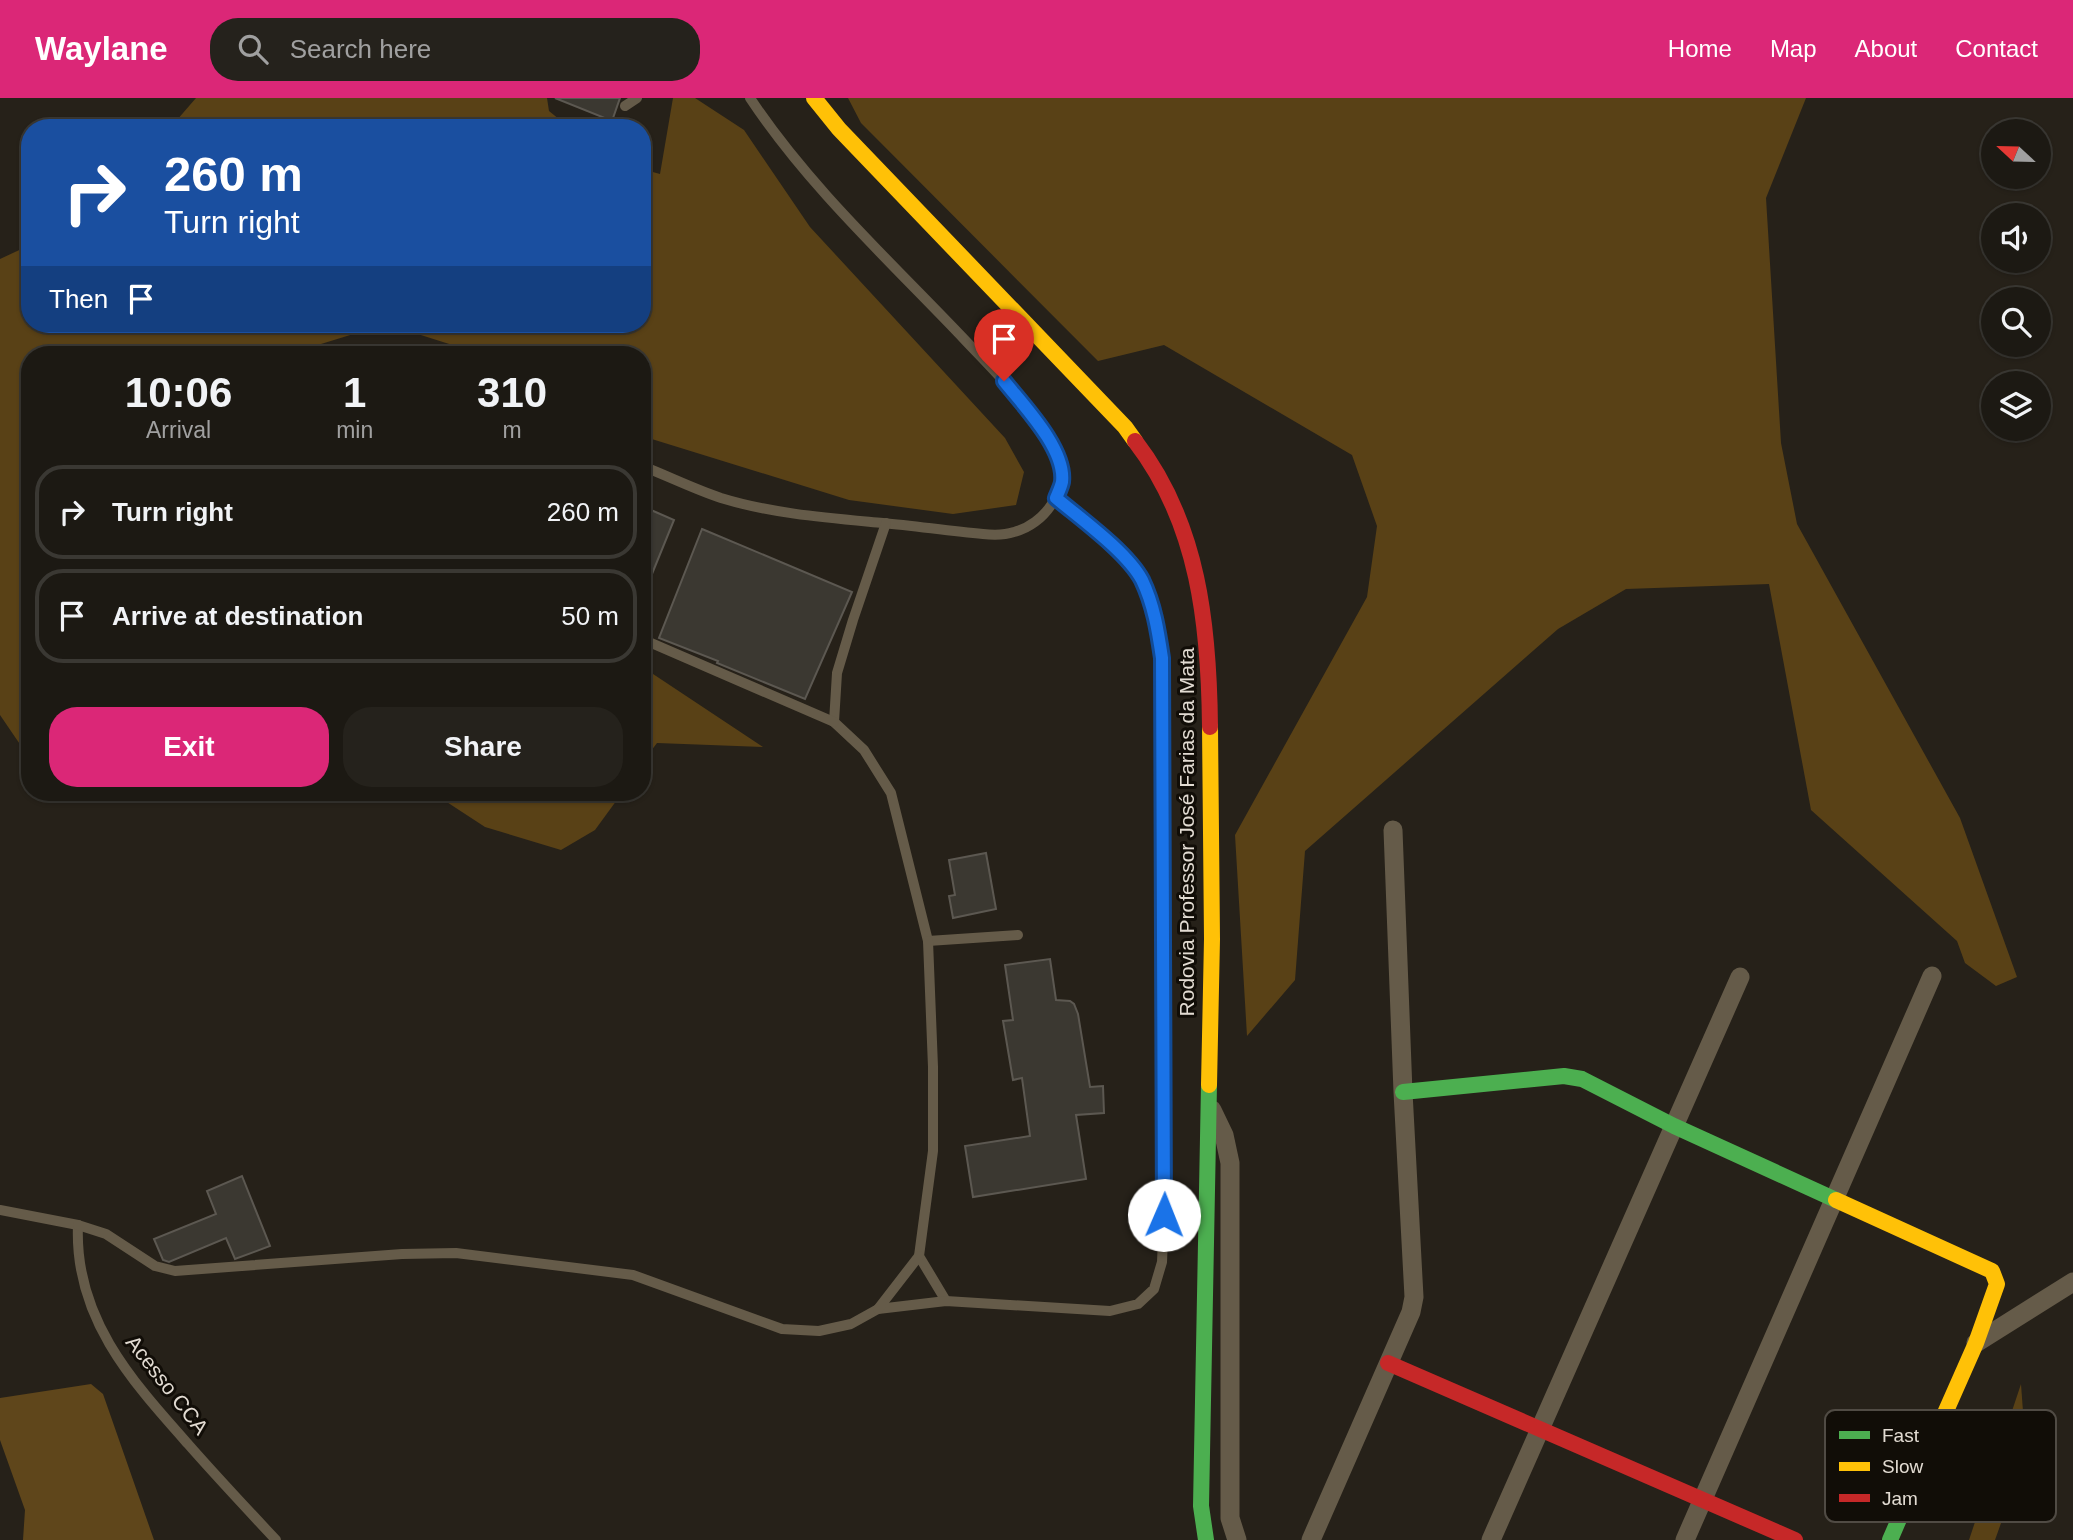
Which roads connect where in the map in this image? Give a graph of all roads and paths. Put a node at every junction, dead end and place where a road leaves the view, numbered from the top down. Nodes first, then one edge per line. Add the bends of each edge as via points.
1 (637, 98) edge
2 (750, 98) edge
3 (814, 98) edge
4 (625, 106) dead end
5 (651, 470) edge
6 (1056, 498) junction
7 (886, 523) junction
8 (651, 643) edge
9 (834, 722) junction
10 (1393, 830) dead end
11 (1018, 935) dead end
12 (928, 941) junction
13 (1931, 976) dead end
14 (1740, 977) dead end
15 (1402, 1092) junction
16 (1208, 1103) junction
17 (1674, 1126) junction
18 (1835, 1198) junction
19 (0, 1210) edge
20 (78, 1225) junction
21 (919, 1256) junction
22 (2073, 1282) edge
23 (946, 1301) junction
24 (878, 1308) junction
25 (1976, 1343) junction
26 (1388, 1363) junction
27 (1947, 1410) edge
28 (1540, 1429) junction
29 (1703, 1500) junction
30 (1898, 1522) edge
31 (275, 1540) edge
32 (1206, 1540) edge
33 (1237, 1540) edge
34 (1311, 1540) edge
35 (1491, 1540) edge
36 (1685, 1540) edge
37 (1795, 1540) edge
38 (1890, 1540) edge

1 - 4 lane
2 - 6 lane via 806,173 1004,381 1047,436 1062,481
3 - 16 main road, Rodovia Professor José Farias da Mata via 1125,428 1172,498 1199,582 1210,691
5 - 7 lane via 720,498 768,509
6 - 7 lane via 1046,512 1016,532 988,534
6 - 23 lane via 1129,562 1141,579 1154,610 1162,658 1162,1262 1154,1289 1138,1304 1110,1311
7 - 9 lane via 837,673
8 - 9 lane
9 - 12 lane via 864,750 891,793
10 - 15 street
11 - 12 lane
12 - 21 lane via 933,1151
13 - 18 street
14 - 17 street
15 - 17 main road via 1564,1076 1582,1079
15 - 26 street via 1414,1297
16 - 32 main road, Rodovia Professor José Farias da Mata via 1201,1506
16 - 33 street via 1224,1135 1230,1163 1230,1518
17 - 18 main road
17 - 28 street
18 - 25 main road via 1992,1271 1997,1284
18 - 29 street
19 - 20 lane
20 - 24 lane via 106,1234 155,1266 175,1271 456,1253 633,1275 782,1329 819,1331 851,1324
20 - 31 lane, Acesso CCA via 77,1254 86,1292 123,1367
21 - 23 lane
21 - 24 lane
22 - 25 street
23 - 24 lane
25 - 27 main road
26 - 28 main road
26 - 34 street
28 - 29 main road
28 - 35 street
29 - 36 street
29 - 37 main road
30 - 38 main road

